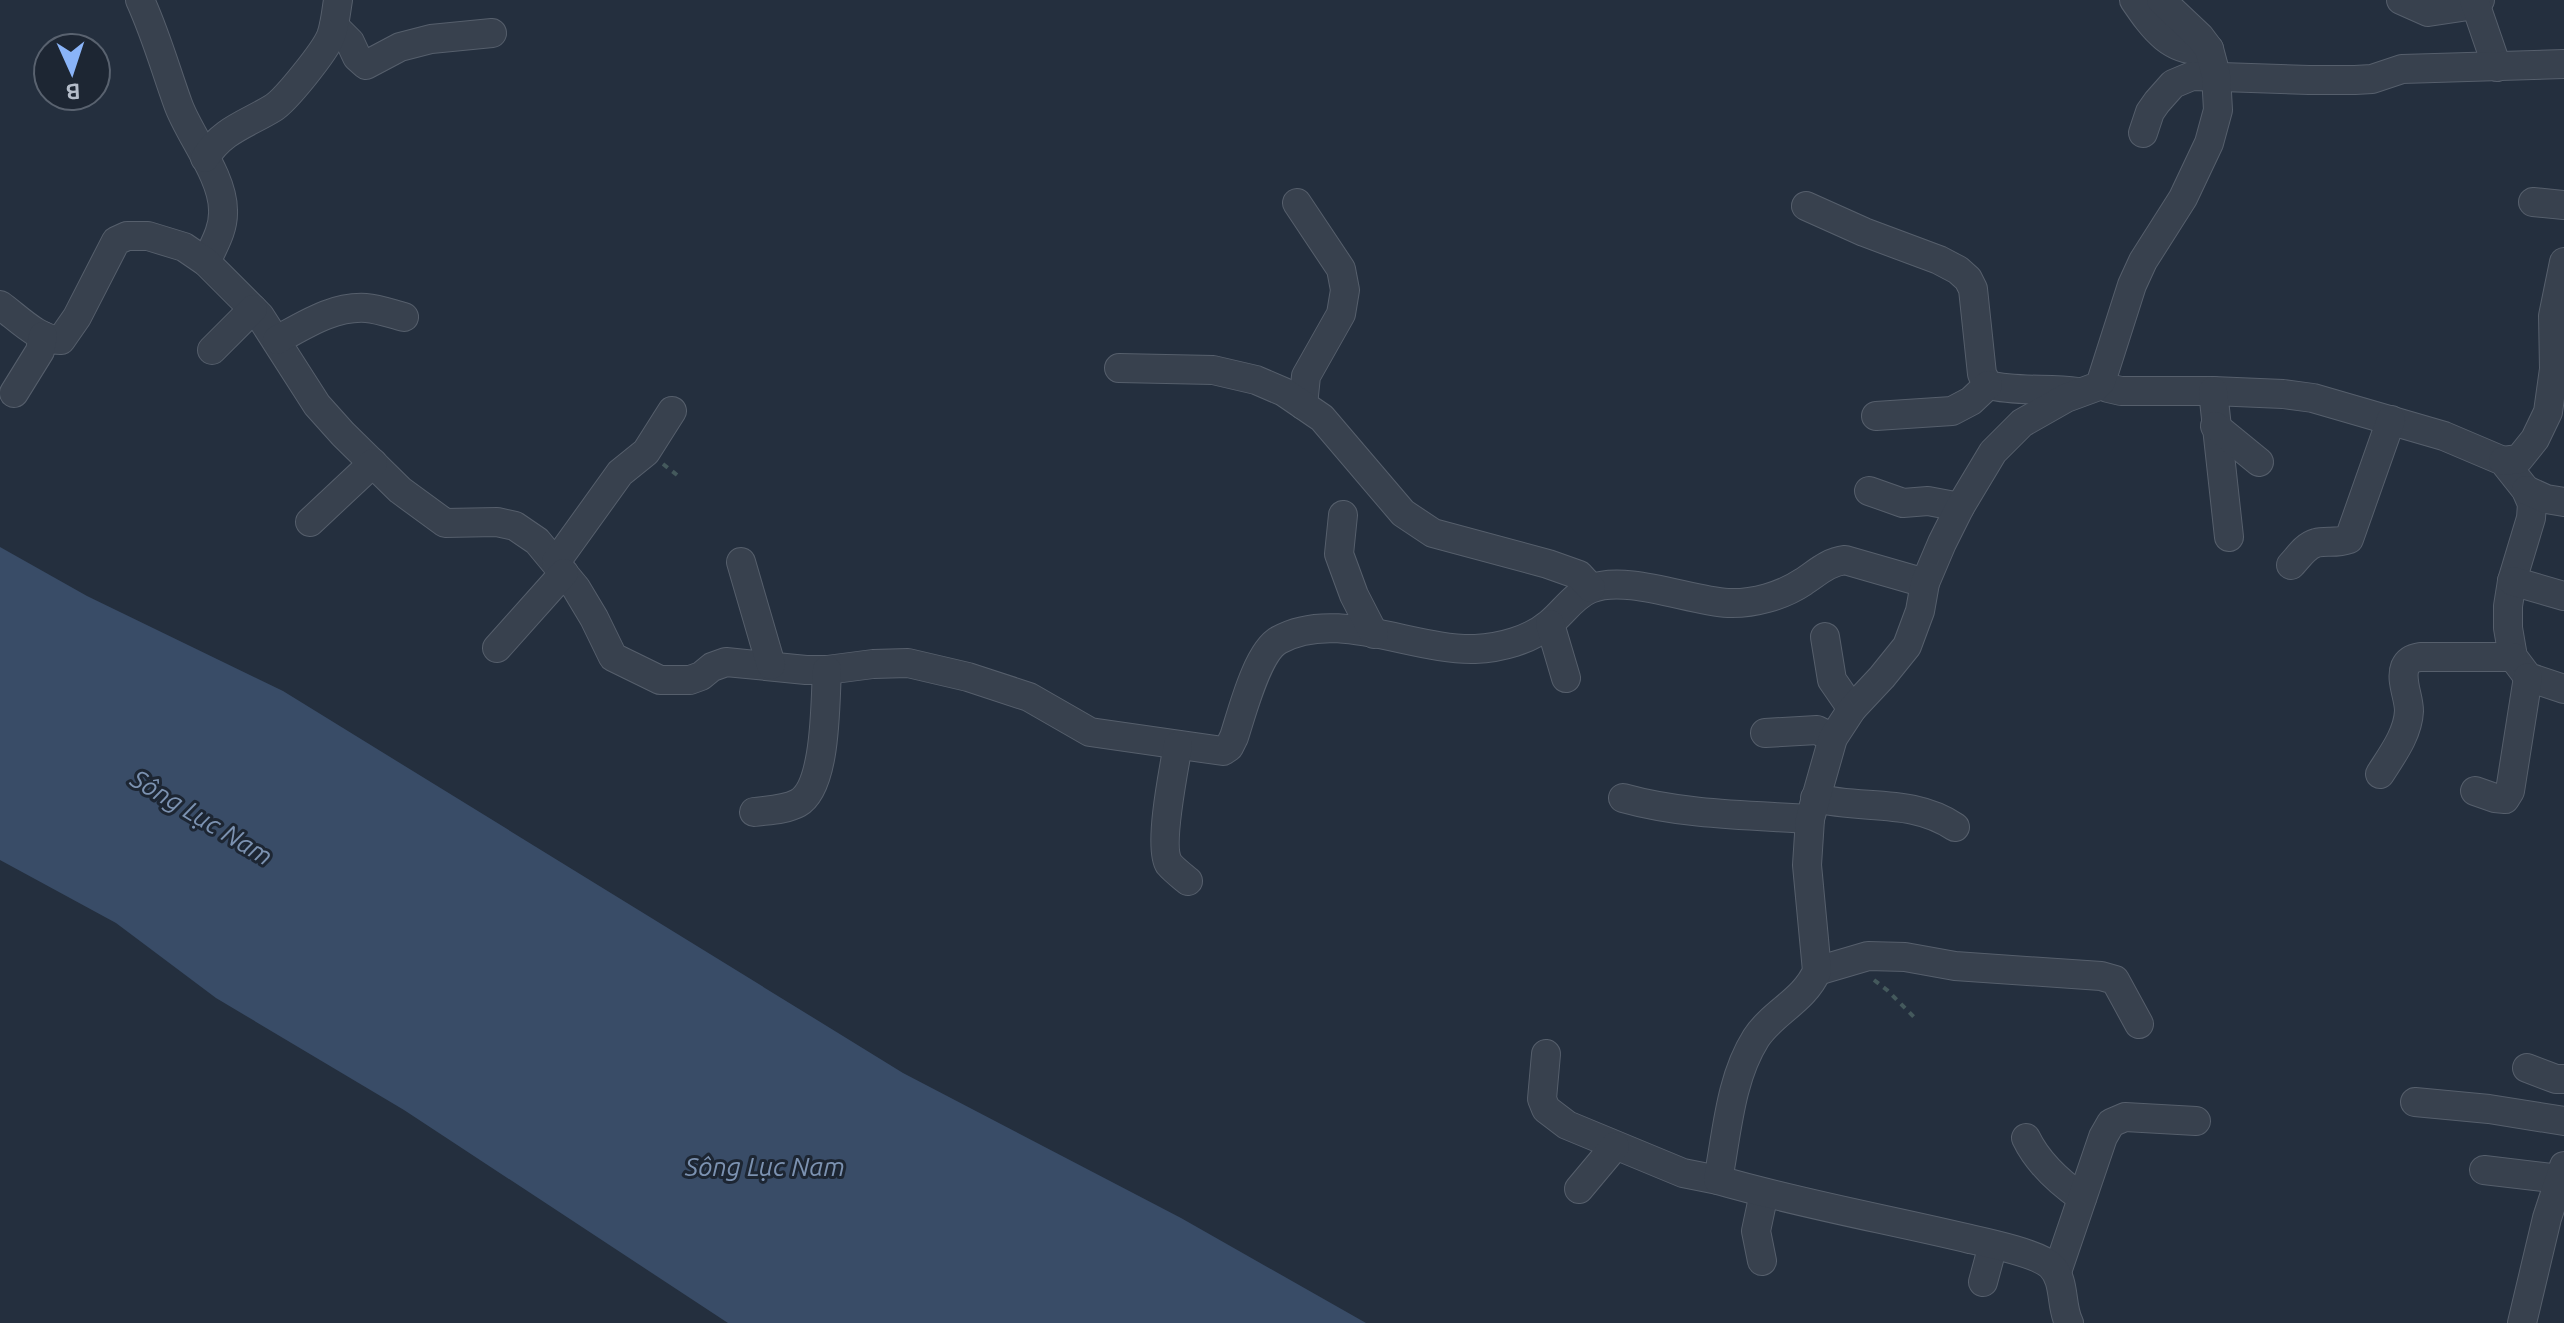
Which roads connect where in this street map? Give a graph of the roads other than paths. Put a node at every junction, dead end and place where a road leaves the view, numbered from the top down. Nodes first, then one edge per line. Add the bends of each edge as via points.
1 (140, 0) edge
2 (2134, 0) edge
3 (2161, 0) edge
4 (2401, 0) edge
5 (2477, 2) edge
6 (336, 13) edge
7 (492, 33) dead end
8 (2213, 62) junction
9 (2564, 64) edge
10 (2497, 67) junction
11 (2143, 133) dead end
12 (205, 158) junction
13 (2533, 202) dead end
14 (1297, 203) dead end
15 (2564, 205) edge
16 (1806, 206) dead end
17 (206, 262) junction
18 (2564, 262) edge
19 (0, 305) edge
20 (253, 309) junction
21 (404, 317) dead end
22 (43, 336) junction
23 (277, 340) junction
24 (212, 350) dead end
25 (1119, 368) dead end
26 (1988, 385) junction
27 (2090, 388) junction
28 (2213, 391) junction
29 (14, 393) dead end
30 (1303, 405) junction
31 (672, 411) dead end
32 (1876, 416) dead end
33 (2391, 420) junction
34 (2215, 426) junction
35 (2503, 461) junction
36 (2259, 462) dead end
37 (373, 463) junction
38 (2526, 490) junction
39 (1869, 491) dead end
40 (2564, 502) edge
41 (1960, 507) junction
42 (1343, 515) dead end
43 (310, 522) dead end
44 (2229, 537) dead end
45 (741, 562) dead end
46 (2291, 565) dead end
47 (560, 567) junction
48 (2512, 581) junction
49 (1925, 583) junction
50 (1591, 588) junction
51 (2564, 596) edge
52 (1550, 624) junction
53 (1374, 634) junction
54 (1825, 637) dead end
55 (497, 648) dead end
56 (771, 665) junction
57 (2520, 667) junction
58 (827, 670) junction
59 (1566, 678) dead end
60 (2564, 689) edge
61 (1852, 709) junction
62 (1765, 733) dead end
63 (1833, 738) junction
64 (1178, 745) junction
65 (2380, 774) dead end
66 (2475, 791) dead end
67 (1623, 798) dead end
68 (1813, 808) junction
69 (754, 812) dead end
70 (1955, 827) dead end
71 (1188, 881) dead end
72 (1817, 971) junction
73 (2139, 1024) dead end
74 (1546, 1054) dead end
75 (2527, 1068) dead end
76 (2564, 1079) edge
77 (2415, 1102) dead end
78 (2196, 1121) dead end
79 (2564, 1121) edge
80 (2026, 1138) dead end
81 (1615, 1146) junction
82 (2484, 1170) dead end
83 (2562, 1172) edge
84 (1718, 1180) junction
85 (1579, 1189) dead end
86 (1764, 1193) junction
87 (2082, 1198) junction
88 (1993, 1245) junction
89 (1762, 1261) dead end
90 (2057, 1272) junction
91 (1983, 1282) dead end
92 (2069, 1323) edge
93 (2522, 1323) edge

1 - 12 street via 178,106
2 - 8 street via 2172,44
3 - 8 street via 2200,37
4 - 5 street via 2428,12
5 - 10 street
6 - 7 street via 366,65 400,47 431,39
6 - 12 street via 329,41 275,107 213,144
8 - 10 street via 2309,80 2372,79 2402,69
8 - 11 street via 2173,84 2150,112
8 - 27 street via 2218,110 2209,143 2183,198 2143,261 2108,367
9 - 10 street
12 - 17 street via 223,208 221,231
13 - 15 street
14 - 30 street via 1341,269 1345,290 1341,314 1306,376
16 - 26 street via 1939,260 1968,279
17 - 20 street
17 - 22 street via 184,247 127,236 116,241 61,340
18 - 35 street via 2553,316 2548,412 2519,459
19 - 22 street
20 - 23 street
20 - 24 street
21 - 23 street via 347,308
22 - 29 street via 40,351
23 - 37 street via 317,405
25 - 30 street via 1213,370 1256,380
26 - 27 street
26 - 32 street via 1952,411
27 - 28 street
27 - 41 street via 2022,423 1993,452
28 - 33 street via 2313,398
28 - 34 street
30 - 50 street via 1322,418 1416,523 1433,533 1579,575
31 - 47 street via 646,452 620,473
33 - 35 street
33 - 46 street via 2349,539 2316,543
34 - 36 street
34 - 44 street
35 - 38 street
37 - 43 street
37 - 47 street via 445,523 515,526
38 - 40 street
38 - 48 street via 2531,518
39 - 41 street via 1903,503
41 - 49 street
42 - 53 street via 1339,554
45 - 56 street
47 - 55 street
47 - 56 street via 613,657 660,680 690,680 726,662
48 - 51 street
48 - 57 street via 2508,628
49 - 50 street via 1845,560 1833,561 1781,593 1751,601 1728,603 1644,587
49 - 61 street via 1907,646
50 - 52 street
52 - 53 street via 1515,642 1476,649 1426,646
52 - 59 street
53 - 64 street via 1324,629 1277,641 1264,654 1229,747 1210,751
54 - 61 street via 1832,680
56 - 58 street
57 - 60 street
57 - 65 street via 2413,658 2404,675 2406,724
57 - 66 street via 2510,791 2505,799
58 - 64 street via 908,663 1029,697 1090,732
58 - 69 street via 822,746 809,793 784,808
61 - 63 street
62 - 63 street via 1817,730
63 - 68 street
64 - 71 street via 1165,829 1167,859
67 - 68 street via 1706,813
68 - 70 street via 1918,809
68 - 72 street via 1807,865
72 - 73 street via 1868,956 2101,976 2115,980
72 - 84 street via 1796,1001 1755,1039 1738,1077
74 - 81 street via 1546,1109 1567,1125
75 - 76 street
77 - 79 street
78 - 87 street via 2125,1117 2111,1123
80 - 87 street via 2033,1152
81 - 84 street via 1683,1173
81 - 85 street
82 - 83 street
83 - 93 street
84 - 86 street
86 - 88 street
86 - 89 street via 1756,1231
87 - 90 street
88 - 90 street via 2047,1262
88 - 91 street
90 - 92 street

